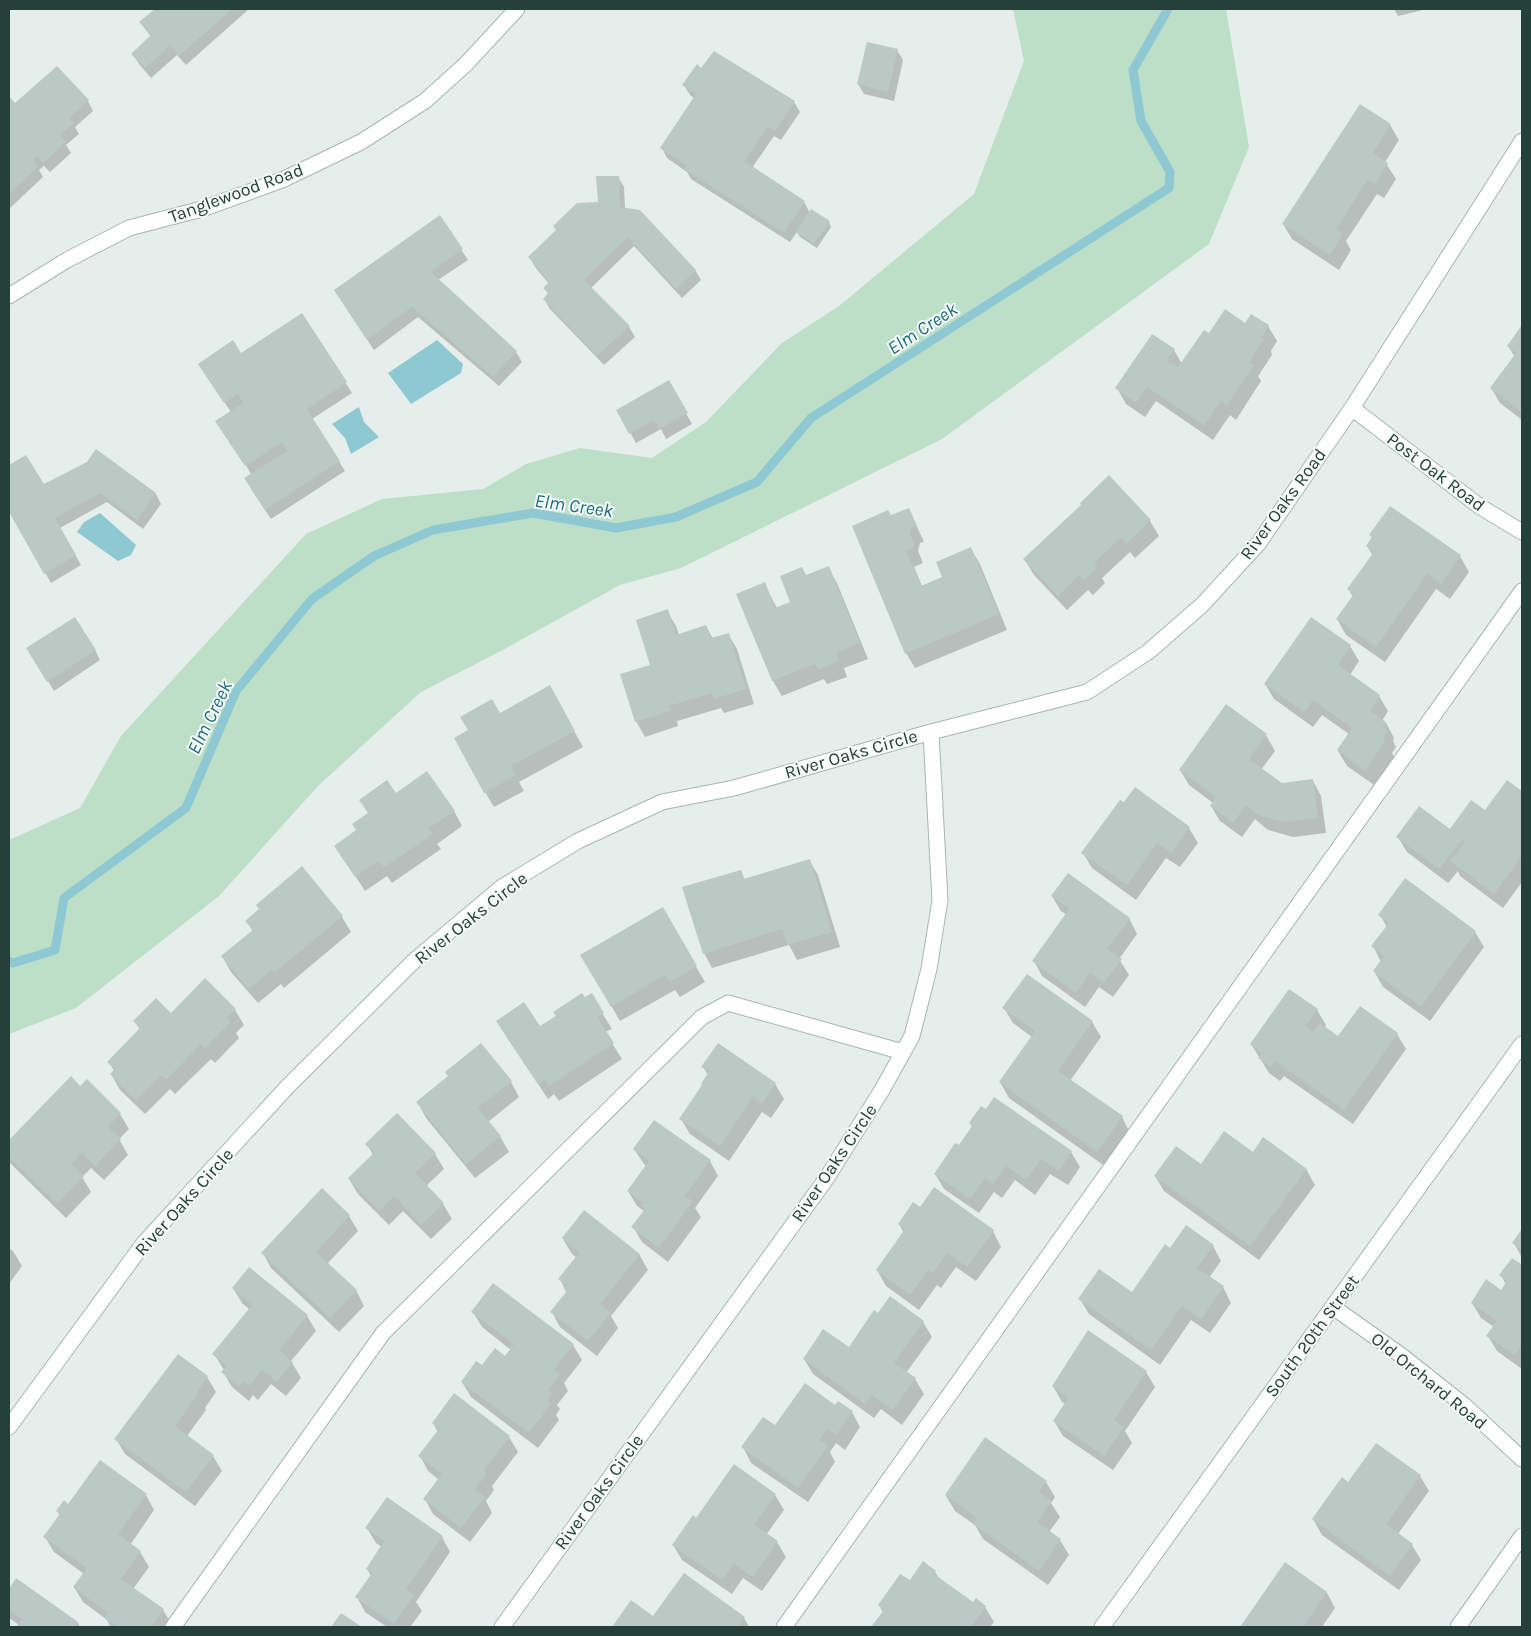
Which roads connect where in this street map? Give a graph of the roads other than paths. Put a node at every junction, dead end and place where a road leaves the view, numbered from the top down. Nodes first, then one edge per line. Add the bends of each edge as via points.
1 (517, 9) edge
2 (1522, 141) edge
3 (9, 296) edge
4 (1352, 408) junction
5 (1522, 532) edge
6 (1522, 591) edge
7 (931, 732) junction
8 (1522, 1044) edge
9 (903, 1052) junction
10 (1333, 1307) junction
11 (9, 1428) edge
12 (1522, 1459) edge
13 (1522, 1536) edge
14 (172, 1627) edge
15 (502, 1627) edge
16 (784, 1627) edge
17 (1102, 1627) edge
18 (1458, 1627) edge

1 - 3 street, Tanglewood Road via 466,64 425,101 361,142 282,180 202,209 129,228 67,260
2 - 4 street, River Oaks Road
4 - 5 street, Post Oak Road via 1479,506
4 - 7 street, River Oaks Road via 1258,544 1202,605 1148,652 1087,692
6 - 16 street
7 - 9 street, River Oaks Circle via 940,900 929,969 912,1036
7 - 11 street, River Oaks Circle via 734,788 662,802 578,841 502,888 416,960 289,1085 144,1243
8 - 10 street, South 20th Street
9 - 14 street via 728,1003 702,1017 383,1333
9 - 15 street, River Oaks Circle via 826,1179
10 - 12 street, Old Orchard Road via 1465,1406
10 - 17 street, South 20th Street
13 - 18 street

